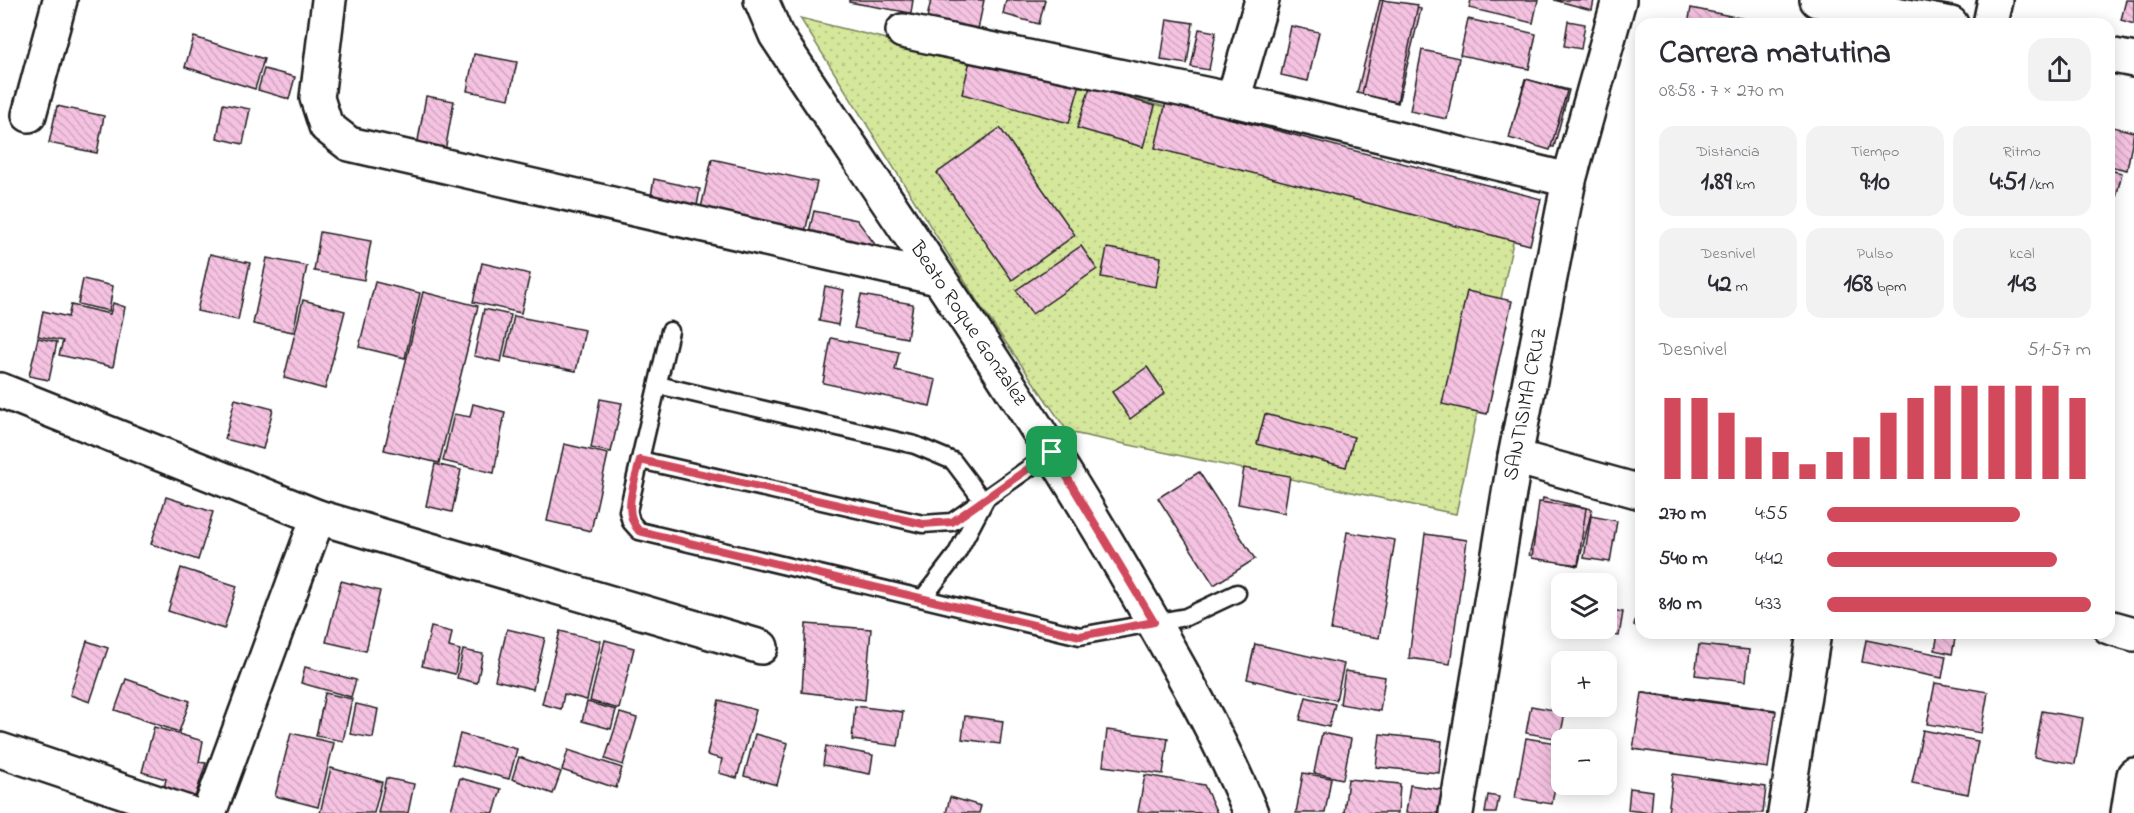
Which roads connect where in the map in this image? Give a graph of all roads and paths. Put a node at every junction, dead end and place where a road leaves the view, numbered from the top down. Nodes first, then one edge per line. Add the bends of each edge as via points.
1 (60, 0) edge
2 (329, 0) edge
3 (761, 0) edge
4 (1262, 0) edge
5 (1619, 0) edge
6 (1817, 0) edge
7 (1995, 0) edge
8 (1918, 18) edge
9 (1990, 18) edge
10 (903, 31) dead end
11 (2115, 56) edge
12 (2134, 60) edge
13 (1233, 100) junction
14 (28, 115) dead end
15 (1569, 180) junction
16 (937, 278) junction
17 (670, 331) dead end
18 (658, 385) junction
19 (0, 390) edge
20 (1052, 452) junction
21 (1515, 457) junction
22 (640, 460) junction
23 (1635, 490) edge
24 (984, 502) junction
25 (318, 517) junction
26 (1237, 593) dead end
27 (923, 598) junction
28 (1154, 622) junction
29 (2115, 629) edge
30 (2134, 634) edge
31 (1813, 639) edge
32 (761, 647) dead end
33 (0, 750) edge
34 (2134, 775) edge
35 (188, 813) edge
36 (209, 813) edge
37 (1251, 813) edge
38 (1456, 813) edge
39 (1785, 813) edge
40 (2128, 813) edge

1 - 14 street
2 - 16 street via 317,98 326,126 349,144
3 - 16 street, Beato Roque Gonzalez via 776,34
4 - 13 street
5 - 15 street, SANTISIMA CRUZ
6 - 8 street
7 - 9 street
10 - 13 street
11 - 12 street
13 - 15 street
15 - 21 street, SANTISIMA CRUZ
16 - 20 street, Beato Roque Gonzalez
17 - 18 lane
18 - 22 lane
18 - 24 lane via 915,445 953,461
19 - 25 street
20 - 24 lane
20 - 28 street, Beato Roque Gonzalez
21 - 23 street
21 - 38 street, SANTISIMA CRUZ
22 - 24 lane via 923,524 952,522
22 - 27 lane via 628,511 639,531
24 - 27 lane via 957,555
25 - 32 street
25 - 36 street
26 - 28 lane via 1186,617
27 - 28 lane via 1080,636
28 - 37 street, Beato Roque Gonzalez
29 - 30 street
31 - 39 street
33 - 35 street
34 - 40 street

